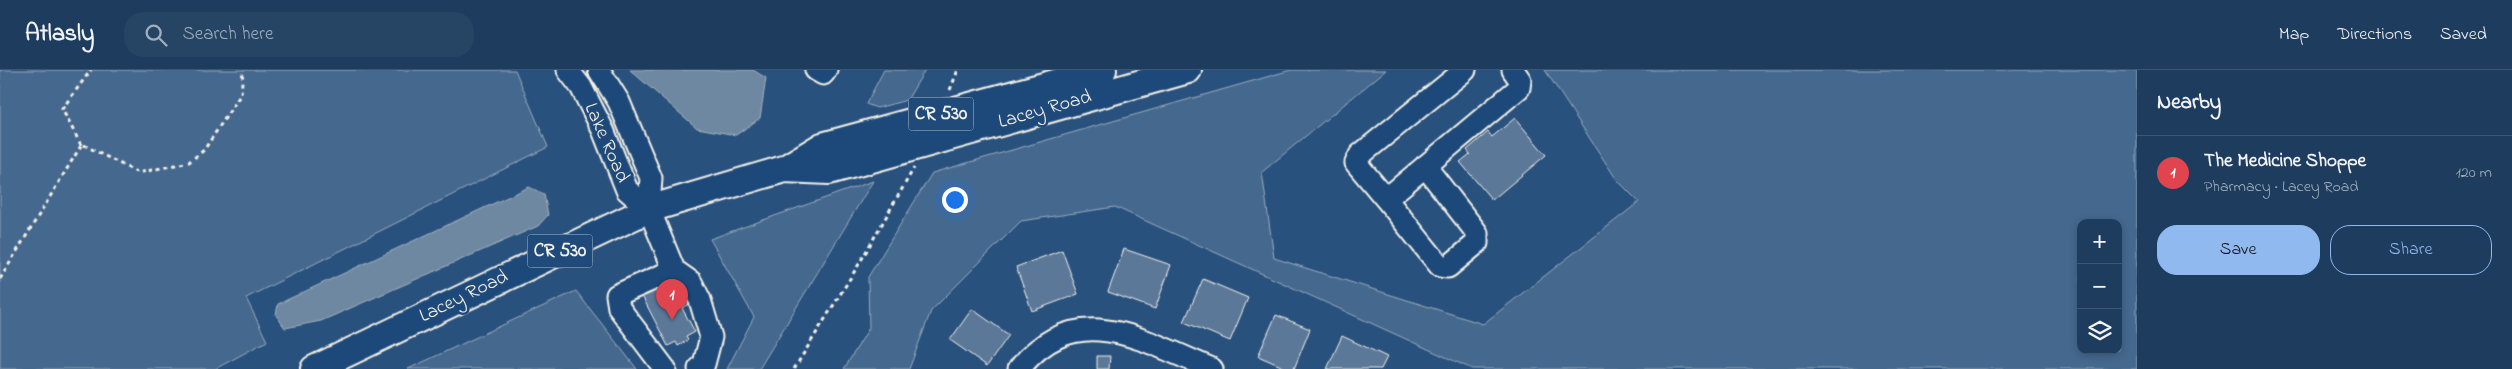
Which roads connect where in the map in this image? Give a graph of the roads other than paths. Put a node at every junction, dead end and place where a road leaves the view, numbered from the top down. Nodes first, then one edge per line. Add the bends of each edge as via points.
1 (568, 70) edge
2 (598, 70) edge
3 (816, 70) edge
4 (826, 70) edge
5 (1103, 70) edge
6 (1188, 70) edge
7 (1465, 70) edge
8 (1513, 70) edge
9 (1154, 75) edge
10 (1425, 166) junction
11 (784, 169) junction
12 (1386, 199) junction
13 (649, 209) junction
14 (674, 270) junction
15 (314, 369) edge
16 (665, 369) edge
17 (699, 369) edge
18 (1019, 369) edge
19 (1212, 369) edge

1 - 13 street, Lake Road via 581,87 603,130 626,190
2 - 13 street, Lake Road via 619,102 651,178
3 - 4 street via 823,74
5 - 11 main road, Lacey Road / CR 530 via 822,146
6 - 9 main road, Lacey Road / CR 530
7 - 12 street via 1360,155 1356,163
8 - 10 street via 1520,80 1519,88
9 - 11 main road, Lacey Road / CR 530 via 829,171
10 - 12 street
10 - 12 street via 1477,233 1477,243 1448,267 1440,266
11 - 13 main road, Lacey Road / CR 530
13 - 14 street
13 - 15 main road, Lacey Road / CR 530
14 - 16 street via 617,294 619,308
14 - 17 street via 691,282 700,300 710,337 704,364
18 - 19 street via 1041,346 1060,334 1098,328 1124,333

